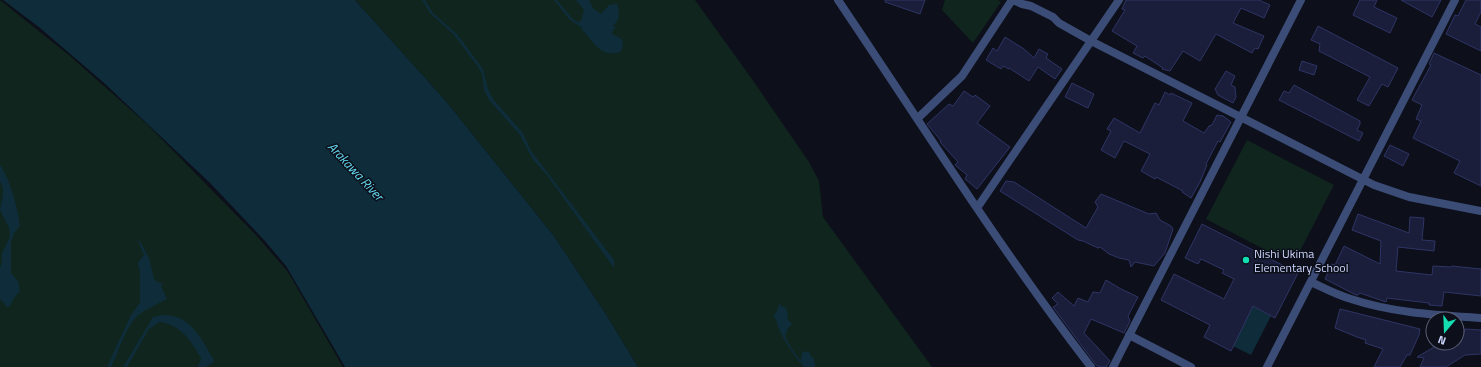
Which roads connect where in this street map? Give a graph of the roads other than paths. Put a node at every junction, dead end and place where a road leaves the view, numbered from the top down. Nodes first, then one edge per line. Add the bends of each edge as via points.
1 (838, 0) edge
2 (1012, 0) edge
3 (1119, 0) edge
4 (1300, 0) edge
5 (1455, 0) edge
6 (1091, 41) junction
7 (1241, 116) junction
8 (918, 118) junction
9 (1363, 179) junction
10 (977, 208) junction
11 (1481, 211) edge
12 (1311, 282) junction
13 (1481, 318) edge
14 (1129, 335) junction
15 (1091, 367) edge
16 (1113, 367) edge
17 (1191, 367) edge
18 (1268, 367) edge

1 - 8 street
2 - 6 street via 1036,9
2 - 8 street via 962,76
3 - 6 street
4 - 7 street
5 - 9 street
6 - 7 street
6 - 10 street
7 - 9 street
7 - 14 street
8 - 10 street
9 - 11 street via 1403,195
9 - 12 street
10 - 15 street
12 - 13 street via 1330,292 1370,305 1422,314
12 - 18 street
14 - 16 street
14 - 17 street

